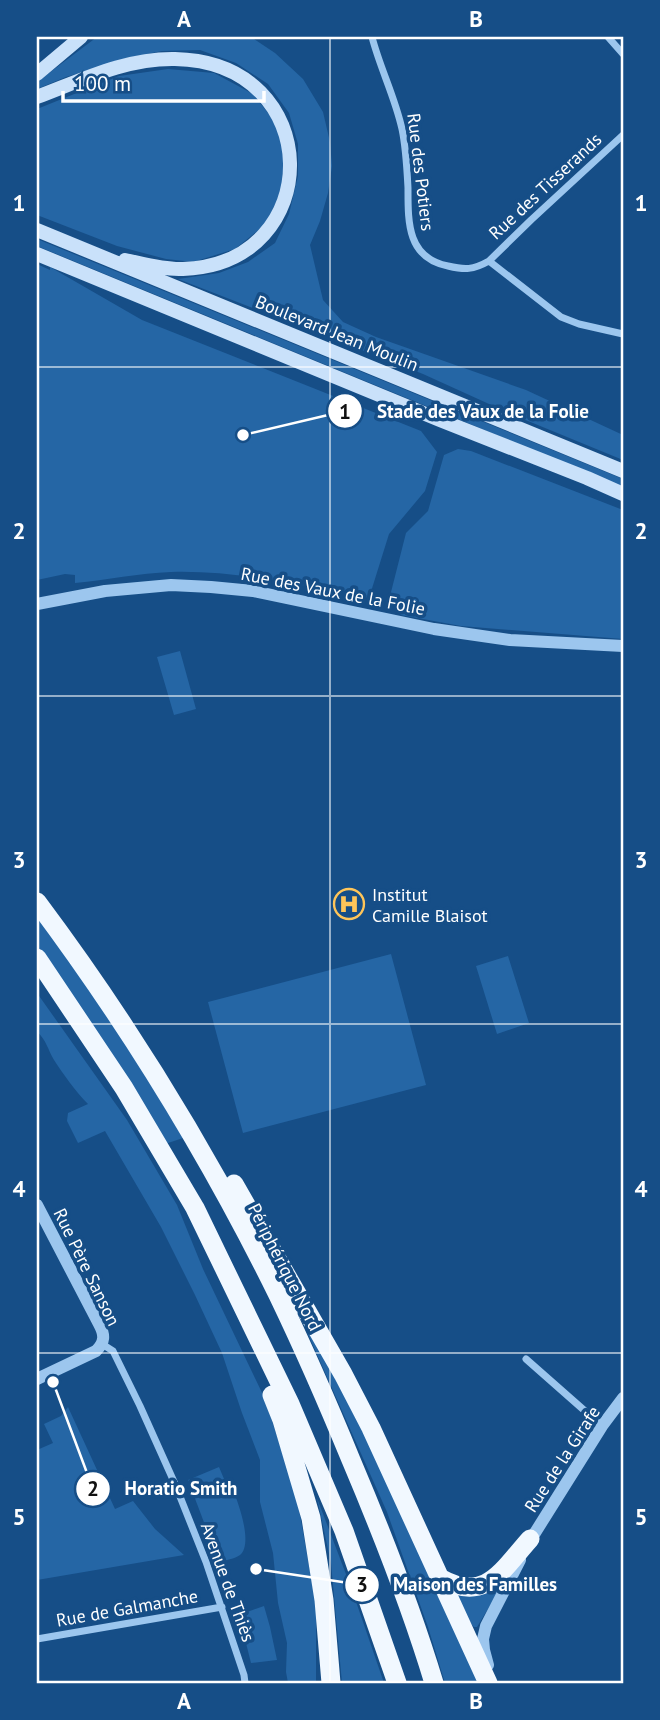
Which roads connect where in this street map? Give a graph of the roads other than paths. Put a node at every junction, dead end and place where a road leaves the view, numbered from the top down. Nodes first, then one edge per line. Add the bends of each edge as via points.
1 (81, 37) edge
2 (372, 37) edge
3 (608, 37) edge
4 (623, 54) edge
5 (37, 74) edge
6 (37, 97) edge
7 (623, 135) edge
8 (37, 230) edge
9 (90, 252) junction
10 (37, 254) edge
11 (489, 261) junction
12 (623, 334) edge
13 (623, 471) edge
14 (623, 494) edge
15 (37, 604) edge
16 (623, 646) edge
17 (37, 902) edge
18 (37, 958) edge
19 (184, 1122) junction
20 (37, 1205) edge
21 (230, 1279) junction
22 (102, 1345) junction
23 (526, 1359) dead end
24 (37, 1379) edge
25 (623, 1398) edge
26 (602, 1426) junction
27 (530, 1539) junction
28 (440, 1578) junction
29 (222, 1607) junction
30 (37, 1639) edge
31 (245, 1683) edge
32 (331, 1683) edge
33 (397, 1683) edge
34 (434, 1683) edge
35 (488, 1683) edge

1 - 5 main road
2 - 11 street, Rue des Potiers via 403,133 411,236 427,258 442,265 464,270
3 - 4 street
6 - 9 main road via 130,64 174,59 209,63 248,81 275,110 288,140 290,169 284,202 268,230 230,260 167,269
7 - 11 street, Rue des Tisserands
8 - 9 main road, Boulevard Jean Moulin
9 - 13 main road, Boulevard Jean Moulin
10 - 14 main road
11 - 12 street via 561,317
15 - 16 street, Rue des Vaux de la Folie via 105,591 171,585 211,587 510,640
17 - 19 highway, Périphérique Nord
18 - 21 highway via 124,1088 195,1208
19 - 28 highway via 206,1136 343,1374
19 - 34 highway, Périphérique Nord via 278,1294 320,1385 377,1522
20 - 22 street, Rue Père Sanson via 99,1324
21 - 32 highway via 282,1420 311,1518
21 - 33 highway via 344,1531
22 - 24 street
22 - 29 street, Avenue de Thiès via 113,1351 140,1406
23 - 26 street
25 - 26 street, Rue de la Girafe
26 - 27 street, Rue de la Girafe
27 - 28 highway via 495,1578 478,1587 457,1587
27 - 35 street, Rue de la Girafe via 486,1626
28 - 35 highway
29 - 30 street, Rue de Galmanche
29 - 31 street, Avenue de Thiès

